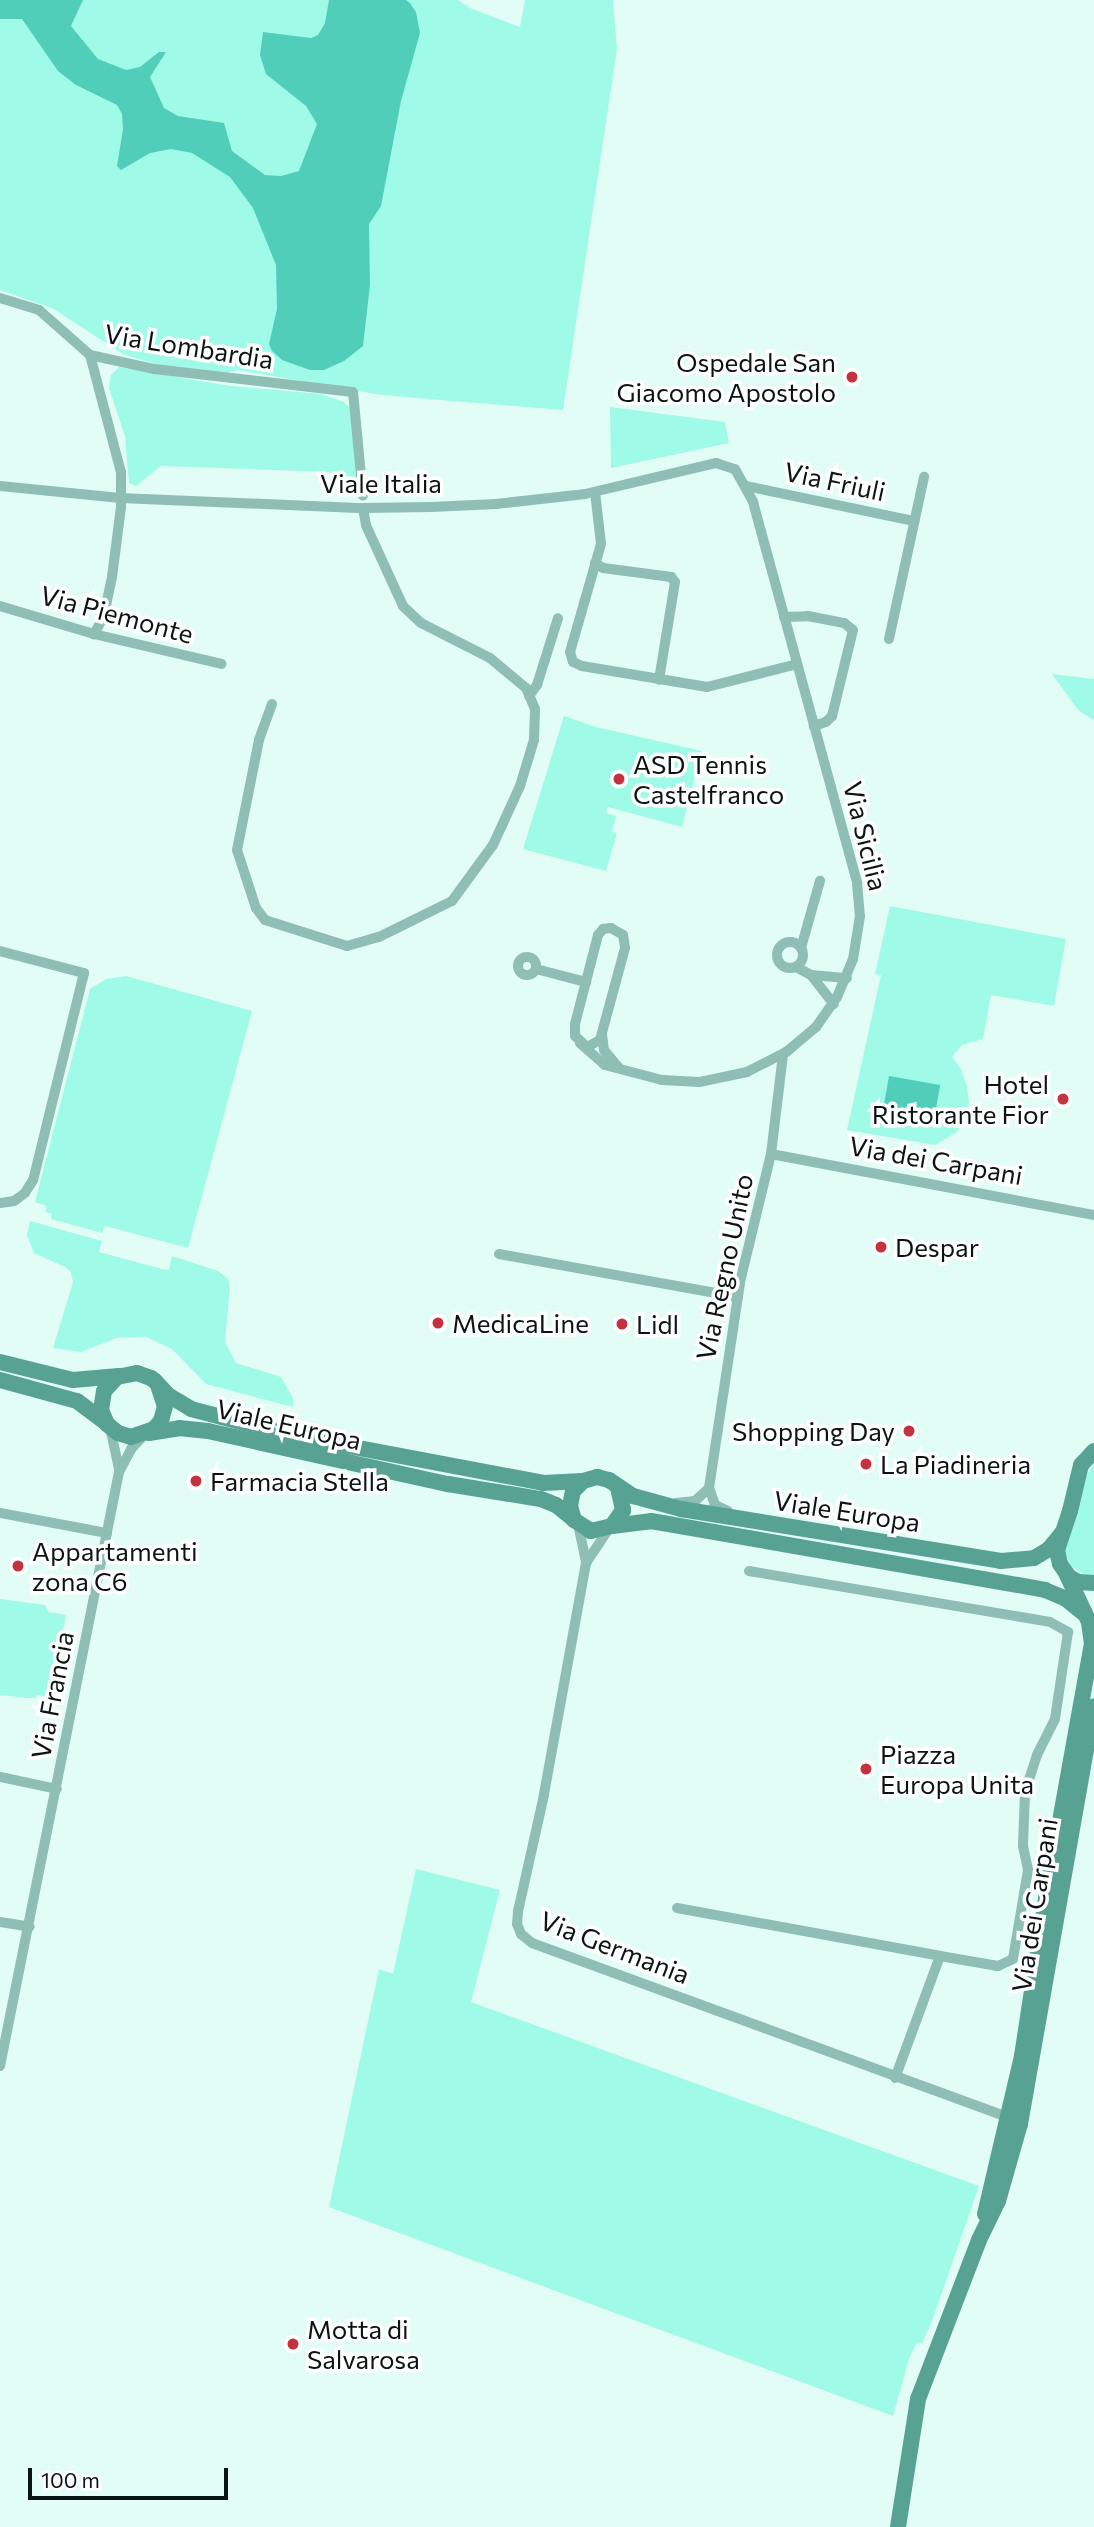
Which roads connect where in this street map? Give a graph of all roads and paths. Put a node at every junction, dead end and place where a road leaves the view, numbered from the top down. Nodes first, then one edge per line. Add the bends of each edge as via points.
1 (0, 298) edge
2 (90, 355) junction
3 (924, 477) dead end
4 (0, 486) edge
5 (747, 486) junction
6 (595, 492) junction
7 (120, 498) junction
8 (363, 502) junction
9 (914, 521) junction
10 (595, 563) junction
11 (0, 606) edge
12 (784, 617) junction
13 (558, 618) dead end
14 (94, 634) junction
15 (889, 639) dead end
16 (222, 664) dead end
17 (797, 664) junction
18 (659, 680) junction
19 (529, 695) junction
20 (272, 704) dead end
21 (814, 726) junction
22 (820, 881) dead end
23 (801, 948) junction
24 (0, 951) edge
25 (796, 967) junction
26 (536, 969) dead end
27 (811, 975) junction
28 (847, 978) junction
29 (586, 982) junction
30 (834, 1004) junction
31 (602, 1034) junction
32 (580, 1043) junction
33 (783, 1055) junction
34 (621, 1070) junction
35 (771, 1154) junction
36 (2, 1203) edge
37 (1094, 1215) edge
38 (499, 1254) dead end
39 (738, 1297) junction
40 (0, 1362) edge
41 (122, 1375) junction
42 (0, 1380) edge
43 (158, 1385) junction
44 (109, 1426) junction
45 (147, 1434) junction
46 (1092, 1451) edge
47 (119, 1472) junction
48 (583, 1481) junction
49 (618, 1488) junction
50 (709, 1488) junction
51 (645, 1500) junction
52 (0, 1513) edge
53 (577, 1523) junction
54 (611, 1527) junction
55 (828, 1531) junction
56 (107, 1533) junction
57 (1062, 1533) junction
58 (586, 1563) junction
59 (749, 1571) dead end
60 (1079, 1582) edge
61 (1045, 1590) junction
62 (1087, 1617) junction
63 (1094, 1706) edge
64 (0, 1777) edge
65 (57, 1789) junction
66 (677, 1908) dead end
67 (0, 1922) edge
68 (30, 1927) junction
69 (940, 1956) junction
70 (1032, 1984) junction
71 (0, 2066) edge
72 (1032, 2071) junction
73 (895, 2078) junction
74 (1013, 2114) junction
75 (979, 2240) junction
76 (898, 2527) edge

1 - 2 street, Via Lombardia via 39,310
2 - 7 street via 121,472
2 - 8 street, Via Lombardia via 154,369 353,392
3 - 9 street, Via Friuli
4 - 7 street, Viale Italia
5 - 6 street, Viale Italia via 735,469 719,462
5 - 9 street, Via Friuli
5 - 12 street, Via Sicilia
6 - 8 street, Viale Italia via 496,504
6 - 10 street via 601,544
7 - 8 street, Viale Italia
7 - 14 street via 104,616
8 - 19 street via 371,538 403,606 421,623 490,658
9 - 15 street, Via Friuli
10 - 18 street via 671,577 674,582
10 - 18 street via 570,652 573,662
11 - 14 street, Via Piemonte
12 - 17 street, Via Sicilia
12 - 21 street via 808,616 844,623 853,630 832,716
13 - 19 street via 537,685
14 - 16 street, Via Piemonte
17 - 18 street via 707,687
17 - 21 street, Via Sicilia
19 - 20 street via 535,709 534,740 520,786 493,845 464,888 452,901 379,937 347,946 265,920 240,863 237,850 259,740
21 - 28 street, Via Sicilia via 859,894 858,937
22 - 23 street
23 - 25 street via 803,956
23 - 25 street via 785,943 776,952 783,967
24 - 36 street via 85,973 33,1180 25,1193
25 - 27 street
26 - 29 street
27 - 28 street
27 - 30 street
28 - 30 street, Via Sicilia
29 - 31 street via 600,932 608,927 619,931 625,948
29 - 32 street via 574,1028
30 - 33 street, Via Sicilia via 816,1027
31 - 32 street via 594,1046
31 - 34 street via 604,1050
32 - 34 street, Via Sicilia via 597,1061
33 - 34 street, Via Sicilia via 747,1072 699,1082 662,1080
33 - 35 street, Via Regno Unito
35 - 37 street, Via dei Carpani
35 - 39 street, Via Regno Unito
38 - 39 street
39 - 50 street, Via Regno Unito
40 - 41 street, Viale Europa via 73,1380
41 - 43 street, Viale Europa via 142,1374
41 - 44 street via 102,1396
42 - 44 street, Viale Europa via 77,1401
43 - 45 street via 164,1411 161,1421
43 - 48 street, Viale Europa via 191,1409 290,1435 543,1483
44 - 45 street, Viale Europa via 127,1436
44 - 47 street, Via Francia
45 - 47 street, Via Francia via 131,1448
45 - 53 street, Viale Europa via 200,1429 448,1484 541,1499
46 - 57 street via 1081,1465
47 - 56 street, Via Francia
48 - 49 street, Viale Europa via 603,1478
48 - 53 street via 570,1500
49 - 51 street, Viale Europa
49 - 54 street via 623,1510
50 - 51 street via 689,1503
50 - 55 street via 713,1502 722,1510
51 - 55 street, Viale Europa
52 - 56 street
53 - 54 street, Viale Europa via 593,1531
53 - 58 street, Via Germania
54 - 58 street, Via Germania
54 - 61 street, Viale Europa via 651,1521
55 - 57 street, Viale Europa via 1017,1562 1044,1552
56 - 65 street, Via Francia
57 - 60 street, Via dei Carpani via 1057,1555
58 - 73 street, Via Germania via 518,1911 519,1932 532,1943
59 - 69 street via 1050,1622 1068,1632 1055,1719 1025,1793 1023,1846 1028,1870 1013,1959 998,1966
60 - 61 street, Viale Europa
60 - 62 street, Via dei Carpani
61 - 62 street, Viale Europa via 1066,1599
62 - 70 street, Via dei Carpani via 1091,1650
63 - 72 street, Via dei Carpani
64 - 65 street
65 - 68 street, Via Francia
66 - 69 street
67 - 68 street
68 - 71 street, Via Francia
69 - 73 street
70 - 72 street, Via dei Carpani via 1037,2001 1025,2067
70 - 74 street, Via dei Carpani
72 - 74 street, Via dei Carpani
73 - 74 street, Via Germania
74 - 75 street, Via dei Carpani
74 - 75 street, Via dei Carpani via 1004,2183
75 - 76 street, Via dei Carpani via 918,2399

